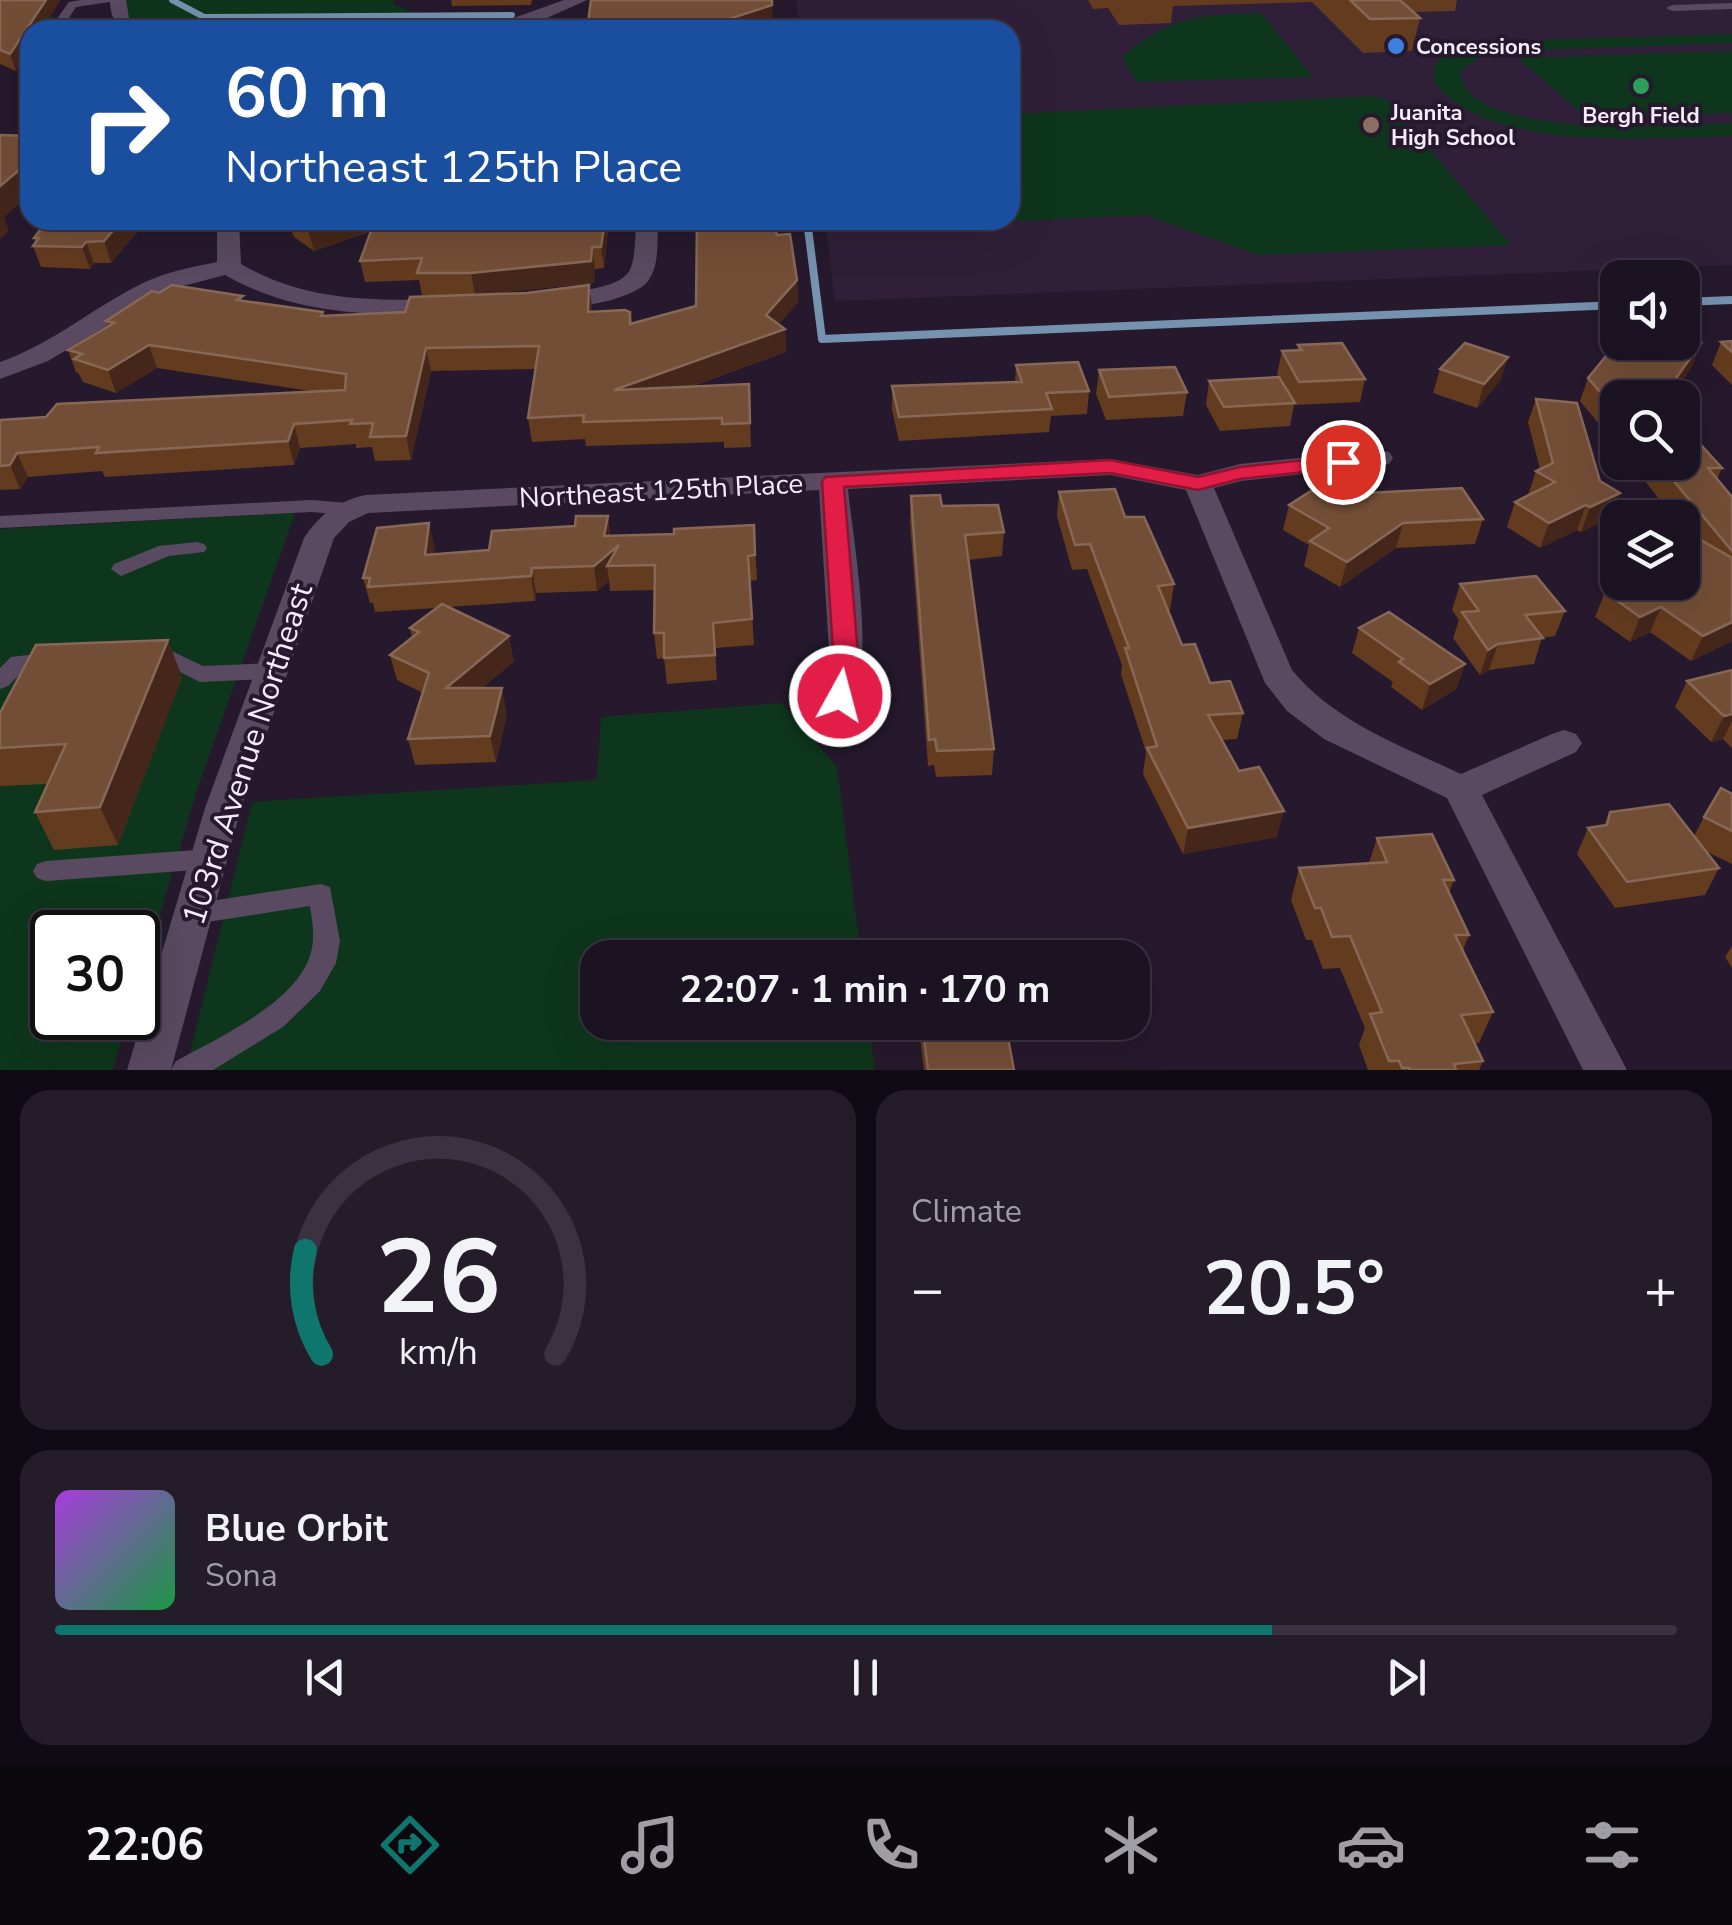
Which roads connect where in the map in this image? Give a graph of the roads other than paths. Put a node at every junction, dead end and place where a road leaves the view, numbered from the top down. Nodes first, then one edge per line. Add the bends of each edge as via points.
1 (118, 0) edge
2 (579, 0) edge
3 (73, 2) edge
4 (1732, 6) edge
5 (1672, 8) dead end
6 (528, 20) edge
7 (228, 230) edge
8 (646, 230) edge
9 (230, 267) junction
10 (527, 302) edge
11 (470, 305) edge
12 (0, 371) edge
13 (1380, 458) dead end
14 (833, 482) junction
15 (1198, 484) junction
16 (349, 508) junction
17 (0, 522) edge
18 (197, 548) dead end
19 (121, 569) dead end
20 (126, 655) edge
21 (72, 658) edge
22 (270, 672) junction
23 (0, 681) edge
24 (840, 696) dead end
25 (1564, 743) dead end
26 (1461, 789) junction
27 (209, 859) junction
28 (46, 871) dead end
29 (194, 913) junction
30 (149, 1070) edge
31 (186, 1070) edge
32 (1605, 1070) edge

1 - 3 lane
2 - 6 street
4 - 5 lane
7 - 9 street
8 - 10 street via 644,265 626,288 584,300
9 - 11 street via 296,301 333,307
9 - 12 street via 149,288 58,345
13 - 15 street, Northeast 125th Place
14 - 15 street, Northeast 125th Place via 1110,466
14 - 16 street, Northeast 125th Place
14 - 24 street via 847,666
15 - 26 street via 1277,675 1299,702 1336,730
16 - 17 lane, Northeast 125th Place
16 - 22 street, 103rd Avenue Northeast via 319,538
18 - 19 lane via 166,550
20 - 22 lane via 161,653 200,674
21 - 23 lane via 19,662
22 - 27 street, 103rd Avenue Northeast
25 - 26 street
26 - 32 street
27 - 28 lane
27 - 29 street, 103rd Avenue Northeast
29 - 30 street, 103rd Avenue Northeast
29 - 31 lane via 321,894 327,944 308,991

